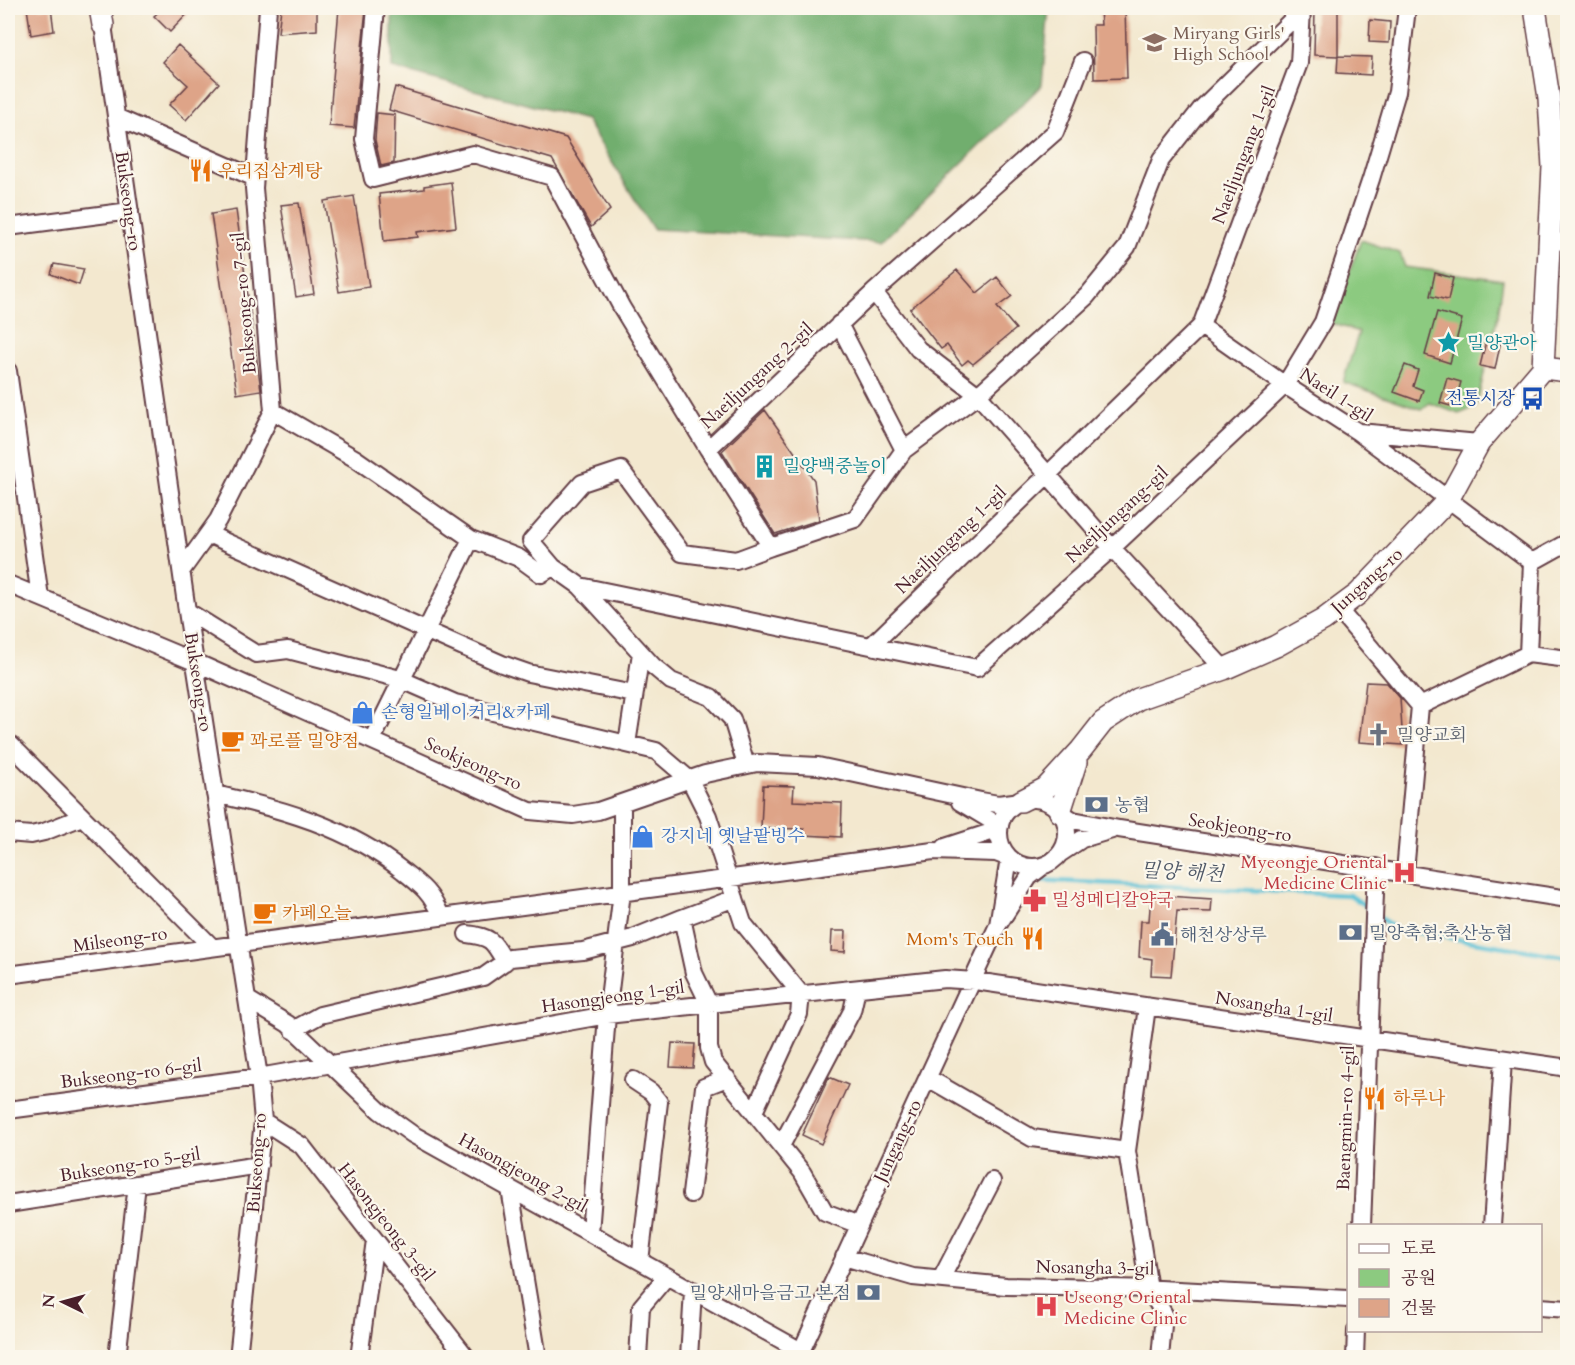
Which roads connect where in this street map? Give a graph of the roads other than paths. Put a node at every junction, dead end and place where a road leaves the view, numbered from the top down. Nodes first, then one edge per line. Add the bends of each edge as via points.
1 (268, 8) edge
2 (376, 8) edge
3 (1407, 8) edge
4 (1535, 8) edge
5 (102, 16) edge
6 (1083, 60) dead end
7 (117, 117) junction
8 (255, 178) junction
9 (130, 211) junction
10 (8, 227) edge
11 (1559, 242) edge
12 (874, 292) junction
13 (839, 324) junction
14 (1201, 326) junction
15 (1543, 368) junction
16 (8, 371) edge
17 (1568, 371) edge
18 (1285, 385) junction
19 (978, 395) junction
20 (273, 411) junction
21 (1358, 432) junction
22 (1479, 442) junction
23 (708, 449) junction
24 (904, 450) junction
25 (1047, 474) junction
26 (1448, 500) junction
27 (208, 534) junction
28 (471, 540) junction
29 (1568, 542) edge
30 (771, 547) junction
31 (1112, 548) junction
32 (1532, 562) junction
33 (553, 567) junction
34 (182, 570) junction
35 (8, 584) edge
36 (580, 586) junction
37 (40, 597) junction
38 (1338, 609) junction
39 (187, 611) junction
40 (426, 629) junction
41 (873, 644) junction
42 (641, 653) junction
43 (1528, 654) junction
44 (1568, 659) edge
45 (195, 662) junction
46 (1224, 669) junction
47 (400, 679) junction
48 (634, 694) junction
49 (1420, 706) junction
50 (372, 740) junction
51 (8, 742) edge
52 (627, 744) junction
53 (1081, 750) junction
54 (746, 765) junction
55 (690, 780) junction
56 (214, 794) junction
57 (946, 794) junction
58 (1021, 801) junction
59 (622, 803) junction
60 (1060, 812) junction
61 (82, 817) junction
62 (1000, 826) junction
63 (1119, 829) junction
64 (8, 832) edge
65 (933, 851) junction
66 (1061, 854) junction
67 (1009, 858) junction
68 (1042, 867) junction
69 (1376, 872) junction
70 (1405, 872) junction
71 (729, 878) junction
72 (622, 892) junction
73 (735, 898) junction
74 (1568, 899) edge
75 (441, 916) junction
76 (682, 918) junction
77 (998, 925) junction
78 (467, 934) dead end
79 (237, 942) junction
80 (616, 942) junction
81 (211, 946) junction
82 (505, 962) junction
83 (8, 975) edge
84 (975, 981) junction
85 (857, 989) junction
86 (801, 994) junction
87 (247, 999) junction
88 (709, 1004) junction
89 (1147, 1007) junction
90 (607, 1015) junction
91 (293, 1030) junction
92 (1368, 1040) junction
93 (1503, 1060) junction
94 (330, 1065) junction
95 (1568, 1068) edge
96 (259, 1077) junction
97 (727, 1078) junction
98 (928, 1078) junction
99 (633, 1080) dead end
100 (8, 1110) edge
101 (754, 1112) junction
102 (263, 1121) junction
103 (781, 1146) junction
104 (1127, 1151) junction
105 (259, 1165) junction
106 (992, 1181) dead end
107 (137, 1184) junction
108 (510, 1189) junction
109 (691, 1194) dead end
110 (8, 1203) edge
111 (1362, 1224) edge
112 (1492, 1224) edge
113 (859, 1225) junction
114 (590, 1233) junction
115 (375, 1240) junction
116 (844, 1257) junction
117 (640, 1261) junction
118 (667, 1276) junction
119 (941, 1280) junction
120 (1149, 1288) junction
121 (693, 1290) junction
122 (1347, 1299) edge
123 (1542, 1307) edge
124 (1568, 1309) edge
125 (1356, 1332) edge
126 (800, 1354) edge
127 (117, 1358) edge
128 (238, 1358) edge
129 (359, 1358) edge
130 (467, 1358) edge
131 (538, 1358) edge
132 (639, 1358) edge
133 (689, 1358) edge
134 (1160, 1358) edge
135 (1355, 1358) edge

1 - 8 street, Bukseong-ro 7-gil
2 - 23 street via 364,139 373,179 473,154 552,177 622,308
3 - 18 street, Naeiljungang-gil via 1397,92 1371,179 1323,322
4 - 11 main road via 1549,98
5 - 7 street, Bukseong-ro
6 - 12 street, Naeiljungang 2-gil via 1055,132
7 - 8 street
7 - 9 street, Bukseong-ro
8 - 20 street, Bukseong-ro 7-gil
9 - 10 street
9 - 34 street, Bukseong-ro
11 - 15 main road
12 - 13 street, Naeiljungang 2-gil
12 - 19 street via 918,349
13 - 23 street, Naeiljungang 2-gil
13 - 24 street, Naeiljungang 2-gil
14 - 18 street, Naeil 1-gil
14 - 19 street, Naeiljungang 1-gil via 1299,63 1302,10 1201,109 1161,160 1127,247 1087,296
14 - 25 street, Naeiljungang 1-gil
15 - 17 main road
15 - 22 main road, Jungang-ro
16 - 37 street
18 - 21 street, Naeil 1-gil
18 - 31 street, Naeiljungang-gil
19 - 24 street
19 - 25 street
20 - 27 street
20 - 28 street via 356,459
21 - 22 street
21 - 26 street, Naeil 1-gil
22 - 26 main road, Jungang-ro
23 - 30 street, Naeiljungang 2-gil
24 - 30 street via 855,519
25 - 31 street
25 - 41 street, Naeiljungang 1-gil
26 - 32 street, Naeil 1-gil
26 - 38 main road, Jungang-ro via 1396,556
27 - 34 street
27 - 40 street
28 - 33 street via 519,558 541,574
28 - 40 street
29 - 32 street
30 - 33 street via 736,560 682,553 621,470 582,483 531,541
31 - 41 street, Naeiljungang-gil via 977,668
31 - 46 street
32 - 43 street
33 - 36 street
34 - 39 street, Bukseong-ro
35 - 37 street, Seokjeong-ro
36 - 41 street, Naeiljungang-gil
36 - 42 street
37 - 45 street, Seokjeong-ro
38 - 46 main road, Jungang-ro via 1276,646
38 - 49 street
39 - 45 street, Bukseong-ro
39 - 47 street via 256,654 288,650
40 - 47 street
40 - 48 street via 528,673
42 - 48 street
42 - 54 street via 671,681 711,696 732,718
43 - 44 street
43 - 49 street
45 - 50 street, Seokjeong-ro
45 - 56 street, Bukseong-ro
46 - 53 main road, Jungang-ro via 1138,699 1102,722
47 - 50 street
47 - 52 street via 455,703
48 - 52 street
49 - 70 street
50 - 59 street, Seokjeong-ro via 530,811 573,815
51 - 61 street
52 - 55 street via 656,752
53 - 58 main road via 1046,788
53 - 60 main road
54 - 55 street, Seokjeong-ro
54 - 57 street, Seokjeong-ro via 818,766
55 - 59 street, Seokjeong-ro
55 - 71 street via 708,816
56 - 75 street via 276,808 335,829 378,851 432,896
56 - 79 street, Bukseong-ro
57 - 58 street, Seokjeong-ro via 998,804
57 - 62 street
58 - 60 street via 1042,800
58 - 62 street via 1004,815
59 - 72 street
60 - 63 street, Seokjeong-ro via 1073,820
60 - 66 street via 1067,832
61 - 64 street via 31,835
61 - 81 street
62 - 65 street
62 - 67 street via 999,837
63 - 66 street via 1082,838
63 - 69 street, Seokjeong-ro
65 - 67 street
65 - 71 street, Milseong-ro
66 - 68 street
67 - 68 street via 1019,865
67 - 77 street
68 - 77 street via 1029,877
69 - 70 street, Seokjeong-ro
69 - 92 street, Baengmin-ro 4-gil
70 - 74 street, Seokjeong-ro
71 - 72 street, Milseong-ro
71 - 73 street
72 - 75 street, Milseong-ro
72 - 80 street
73 - 76 street
73 - 86 street via 743,923
75 - 79 street, Milseong-ro
76 - 80 street
76 - 88 street via 694,973
77 - 84 street, Jungang-ro
78 - 82 street via 485,936
79 - 81 street, Milseong-ro
79 - 87 street, Bukseong-ro
80 - 82 street via 583,951 510,958
80 - 90 street
81 - 83 street, Milseong-ro
82 - 91 street via 483,977 320,1015
84 - 85 street, Hasongjeong 1-gil via 945,979
84 - 89 street, Nosangha 1-gil
84 - 98 street, Jungang-ro
85 - 86 street, Hasongjeong 1-gil
85 - 103 street via 852,1011
86 - 88 street, Hasongjeong 1-gil
86 - 101 street via 799,1014
87 - 91 street, Hasongjeong 2-gil
87 - 96 street, Bukseong-ro
88 - 90 street, Hasongjeong 1-gil
88 - 97 street via 709,1048 713,1062
89 - 92 street, Nosangha 1-gil
89 - 104 street
90 - 94 street, Hasongjeong 1-gil
90 - 114 street
91 - 94 street, Hasongjeong 2-gil
92 - 93 street, Nosangha 1-gil
92 - 111 street, Baengmin-ro 4-gil
93 - 95 street, Nosangha 1-gil
93 - 112 street
94 - 96 street, Hasongjeong 1-gil
94 - 108 street, Hasongjeong 2-gil via 380,1111 412,1134
96 - 100 street, Bukseong-ro 6-gil
96 - 102 street, Bukseong-ro
97 - 101 street
97 - 109 street via 704,1088
98 - 104 street via 1032,1138
98 - 113 street, Jungang-ro
99 - 117 street via 658,1102
101 - 103 street
102 - 105 street, Bukseong-ro
102 - 115 street, Hasongjeong 3-gil via 302,1146
103 - 113 street via 802,1172 825,1212
104 - 120 street
105 - 107 street, Bukseong-ro 5-gil
105 - 128 street, Bukseong-ro
106 - 119 street
107 - 110 street, Bukseong-ro 5-gil
107 - 127 street
108 - 114 street, Hasongjeong 2-gil
108 - 131 street
113 - 116 street, Jungang-ro
114 - 117 street, Hasongjeong 2-gil
115 - 129 street
115 - 130 street, Hasongjeong 3-gil
116 - 119 street, Nosangha 3-gil via 913,1277
116 - 126 street, Jungang-ro
117 - 118 street, Hasongjeong 2-gil
118 - 121 street, Hasongjeong 2-gil
118 - 132 street via 641,1307
119 - 120 street, Nosangha 3-gil via 1006,1286
120 - 122 street, Nosangha 3-gil
120 - 134 street via 1164,1314
121 - 126 street, Hasongjeong 2-gil
121 - 133 street
123 - 124 street
125 - 135 street

